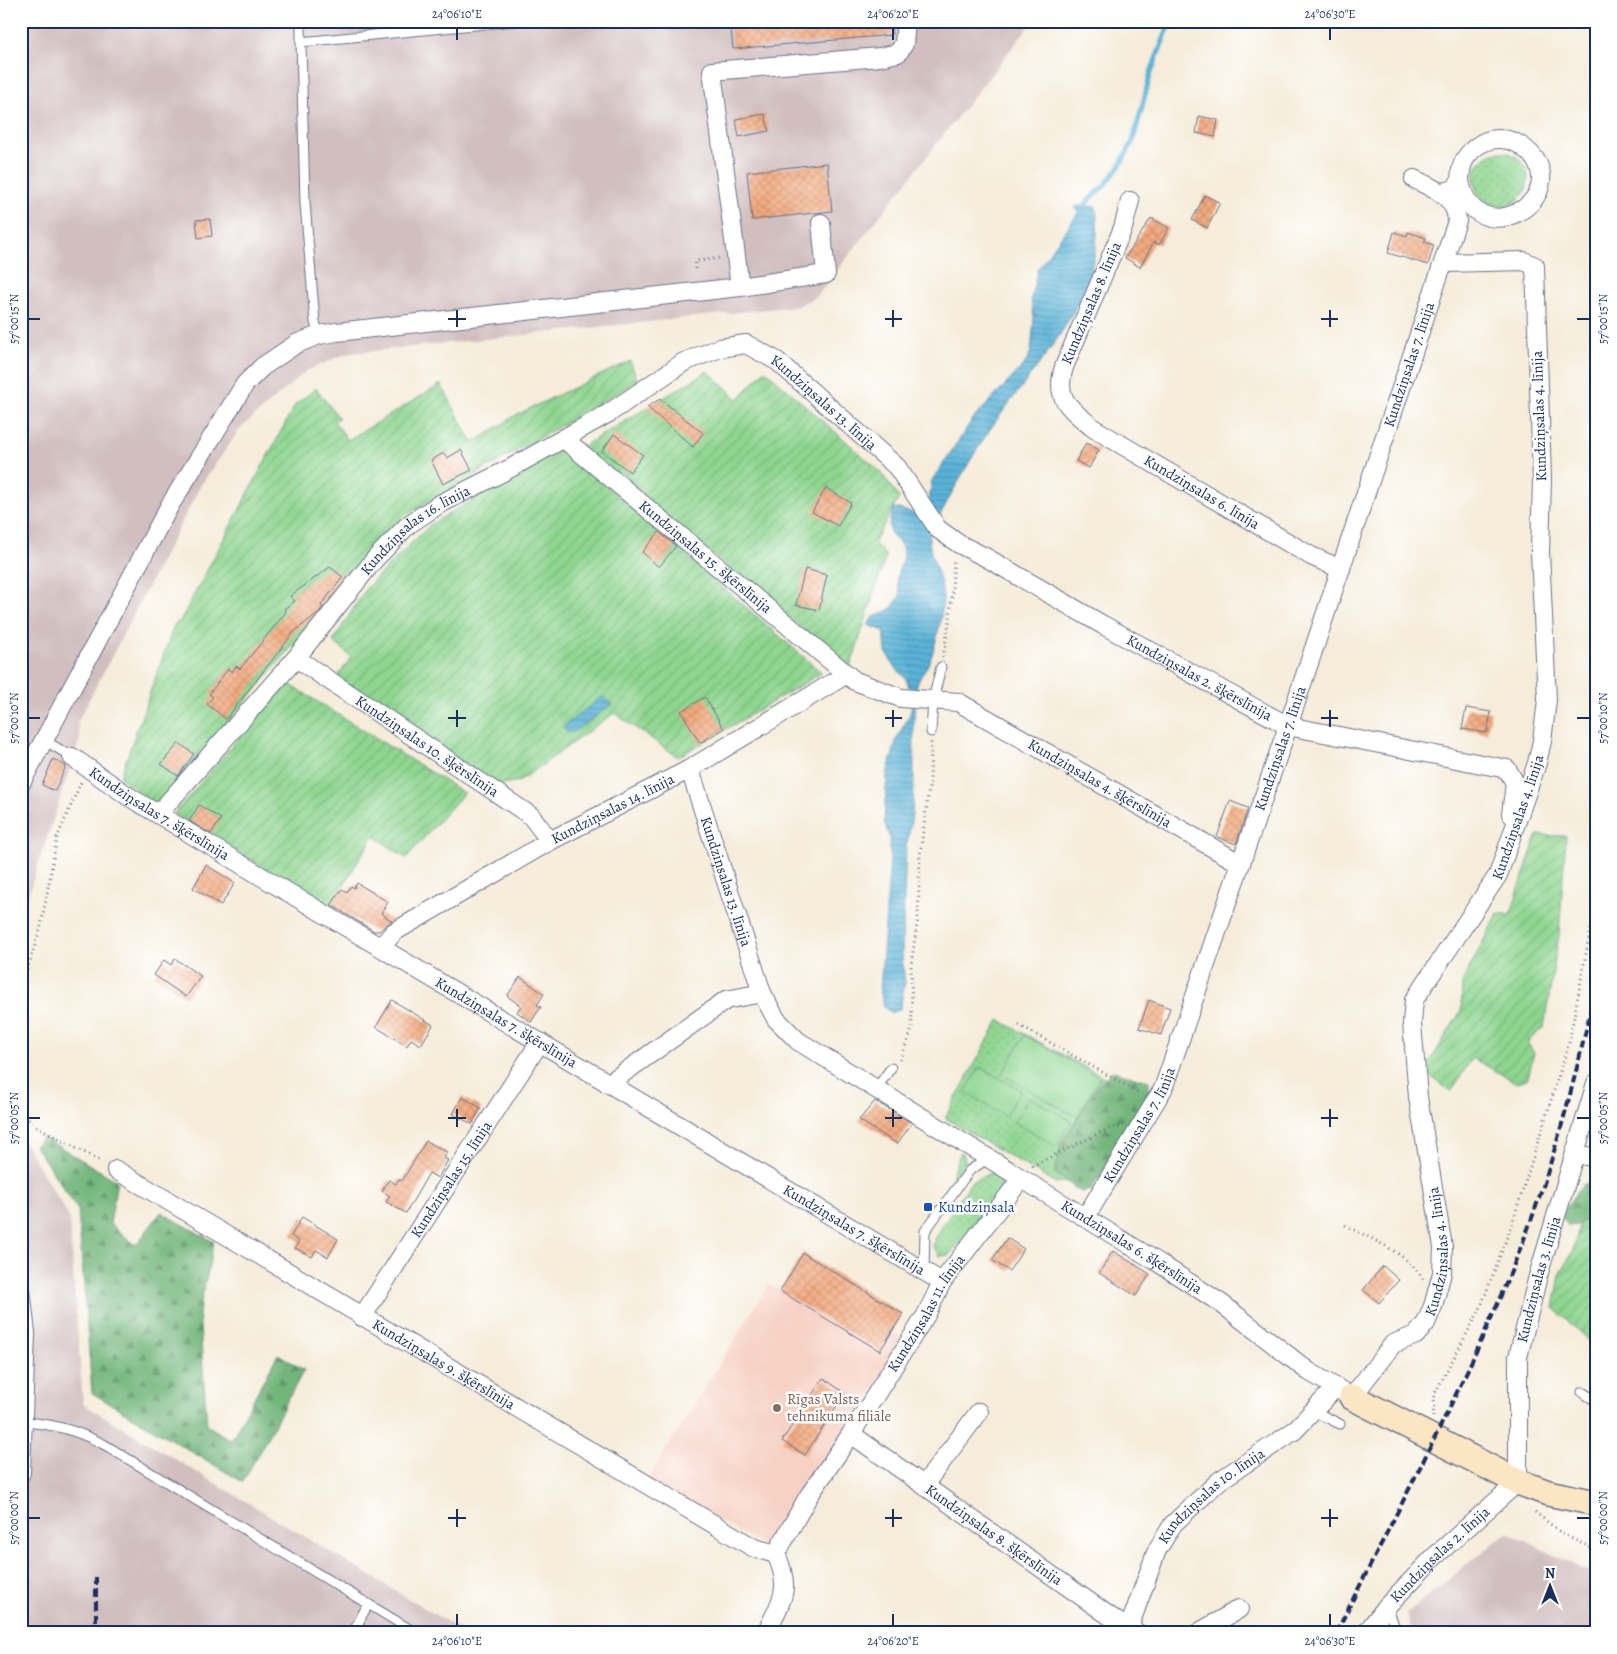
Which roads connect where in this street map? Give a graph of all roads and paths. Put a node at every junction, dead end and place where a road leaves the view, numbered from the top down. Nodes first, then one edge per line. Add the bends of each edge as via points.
1 (301, 21) edge
2 (515, 21) edge
3 (906, 21) edge
4 (301, 42) junction
5 (1414, 179) dead end
6 (1460, 181) junction
7 (1440, 192) junction
8 (1130, 201) dead end
9 (1474, 209) junction
10 (1458, 221) junction
11 (821, 223) dead end
12 (736, 256) junction
13 (1444, 263) junction
14 (695, 269) dead end
15 (740, 286) junction
16 (319, 335) junction
17 (746, 344) joint
18 (1066, 405) joint
19 (564, 439) junction
20 (922, 507) joint
21 (959, 544) junction
22 (1341, 569) junction
23 (296, 658) junction
24 (941, 667) joint
25 (847, 674) junction
26 (930, 700) junction
27 (958, 702) joint
28 (1288, 726) junction
29 (931, 732) joint
30 (44, 740) junction
31 (72, 757) joint
32 (88, 767) junction
33 (688, 770) junction
34 (21, 783) edge
35 (158, 814) junction
36 (1512, 838) junction
37 (550, 841) junction
38 (1241, 864) junction
39 (1596, 901) edge
40 (381, 947) junction
41 (21, 989) edge
42 (762, 993) junction
43 (1019, 1025) dead end
44 (540, 1042) junction
45 (891, 1068) joint
46 (1596, 1083) edge
47 (608, 1084) junction
48 (876, 1089) junction
49 (1156, 1103) junction
50 (21, 1113) edge
51 (1142, 1126) junction
52 (1576, 1154) junction
53 (989, 1158) junction
54 (1596, 1158) edge
55 (116, 1170) joint
56 (1025, 1174) junction
57 (1085, 1218) junction
58 (1346, 1225) dead end
59 (924, 1271) junction
60 (942, 1282) junction
61 (1422, 1287) dead end
62 (21, 1290) edge
63 (362, 1317) junction
64 (1344, 1392) junction
65 (1582, 1392) dead end
66 (1596, 1401) edge
67 (979, 1412) dead end
68 (1313, 1412) junction
69 (1433, 1418) dead end
70 (24, 1422) junction
71 (1340, 1424) dead end
72 (851, 1434) junction
73 (21, 1473) edge
74 (1518, 1482) junction
75 (924, 1485) junction
76 (1596, 1503) edge
77 (1531, 1508) dead end
78 (1596, 1550) edge
79 (776, 1554) junction
80 (368, 1604) junction
81 (1387, 1606) junction
82 (1239, 1610) dead end
83 (1131, 1632) edge
84 (353, 1633) edge
85 (416, 1633) edge
86 (766, 1633) edge
87 (1198, 1633) edge
88 (1366, 1633) edge
89 (1397, 1633) edge

1 - 4 lane
2 - 4 lane
3 - 12 street via 904,44 898,53 712,71
4 - 16 lane via 305,203 315,322
5 - 7 street
6 - 7 street via 1456,188
6 - 9 street via 1466,199
6 - 9 street via 1466,157 1481,144 1499,138 1523,146 1538,166 1538,192 1522,212 1498,218
7 - 10 street via 1452,202
8 - 18 street, Kundziņsalas 8. līnija via 1123,228 1064,367 1060,381
9 - 10 street via 1462,214
10 - 13 street, Kundziņsalas 7. līnija
11 - 15 street via 826,274
12 - 14 path via 696,261
12 - 15 street
13 - 22 street, Kundziņsalas 7. līnija
13 - 36 street, Kundziņsalas 4. līnija via 1524,261 1535,266 1542,479 1540,552 1547,700 1538,763
15 - 16 street
16 - 30 street via 296,344 262,367 245,384 170,505
17 - 19 street, Kundziņsalas 16. līnija via 720,348 684,362
17 - 20 street, Kundziņsalas 13. līnija via 777,361 897,467
18 - 22 street, Kundziņsalas 6. līnija via 1101,432 1311,556
19 - 23 street, Kundziņsalas 16. līnija via 438,505 408,525 374,560
19 - 25 street, Kundziņsalas 15. šķērslīnija
20 - 21 street, Kundziņsalas 2. šķērslīnija via 938,529
21 - 24 path via 952,564 950,617
21 - 28 street, Kundziņsalas 2. šķērslīnija
22 - 28 street, Kundziņsalas 7. līnija
23 - 35 street, Kundziņsalas 16. līnija
23 - 37 street, Kundziņsalas 10. šķērslīnija via 531,816
24 - 26 lane
25 - 26 street, Kundziņsalas 15. šķērslīnija via 855,682 901,698
25 - 33 street, Kundziņsalas 14. līnija
26 - 27 street, Kundziņsalas 15. šķērslīnija
26 - 29 lane
27 - 38 street, Kundziņsalas 4. šķērslīnija
28 - 36 street, Kundziņsalas 2. šķērslīnija via 1507,769 1515,783 1510,820
28 - 38 street, Kundziņsalas 7. līnija
29 - 45 path via 930,781 911,965 912,1030 900,1061
30 - 31 lane
30 - 34 street
31 - 32 street, Kundziņsalas 7. šķērslīnija
32 - 35 street, Kundziņsalas 7. šķērslīnija
32 - 41 path via 57,838 41,926
33 - 37 street, Kundziņsalas 14. līnija
33 - 42 street, Kundziņsalas 13. līnija
35 - 40 street, Kundziņsalas 7. šķērslīnija
36 - 64 street, Kundziņsalas 4. līnija via 1498,875 1414,1000 1412,1023 1418,1096 1443,1246 1442,1273 1433,1306 1426,1323 1416,1335 1393,1344
37 - 40 street, Kundziņsalas 14. līnija via 394,932
38 - 49 street, Kundziņsalas 7. līnija
39 - 69 path via 1569,1043 1512,1224 1480,1309 1435,1393
40 - 44 street, Kundziņsalas 7. šķērslīnija
42 - 47 street via 726,1000
42 - 48 street, Kundziņsalas 6. šķērslīnija via 776,1019 798,1041
43 - 49 path
44 - 47 street, Kundziņsalas 7. šķērslīnija
44 - 63 street, Kundziņsalas 15. līnija
45 - 48 lane
46 - 52 street, Kundziņsalas 3. līnija
47 - 59 street, Kundziņsalas 7. šķērslīnija
48 - 53 street, Kundziņsalas 6. šķērslīnija
49 - 51 street, Kundziņsalas 7. līnija
50 - 55 path via 36,1126
51 - 56 path via 1110,1128
51 - 57 street, Kundziņsalas 7. līnija
52 - 54 street
52 - 74 street, Kundziņsalas 3. līnija via 1518,1357
53 - 56 street, Kundziņsalas 6. šķērslīnija
53 - 59 lane via 970,1170 926,1231
55 - 63 street, Kundziņsalas 9. šķērslīnija
56 - 57 street, Kundziņsalas 6. šķērslīnija
56 - 60 street, Kundziņsalas 11. līnija
57 - 64 street, Kundziņsalas 6. šķērslīnija via 1222,1304 1308,1371
58 - 61 path via 1396,1253 1417,1269 1423,1278
59 - 60 street, Kundziņsalas 7. šķērslīnija
60 - 72 street, Kundziņsalas 11. līnija via 926,1315
62 - 70 street via 26,1333
63 - 79 street, Kundziņsalas 9. šķērslīnija via 754,1548
64 - 68 street, Kundziņsalas 10. līnija
64 - 74 street, Kundziņsalas 6. šķērslīnija
65 - 66 lane
67 - 75 street
68 - 71 lane
68 - 83 street, Kundziņsalas 10. līnija via 1294,1431 1219,1481 1173,1524 1157,1550
70 - 73 street
70 - 80 lane via 74,1430 105,1444
72 - 75 street, Kundziņsalas 8. šķērslīnija
72 - 79 street, Kundziņsalas 11. līnija via 808,1497
74 - 76 street, Kundziņsalas 6. šķērslīnija via 1548,1493
74 - 81 street, Kundziņsalas 2. līnija via 1434,1557
75 - 83 street, Kundziņsalas 8. šķērslīnija
77 - 78 path via 1564,1535
79 - 86 street via 786,1581
80 - 84 lane
80 - 85 lane
81 - 88 street, Kundziņsalas 2. līnija
81 - 89 lane
82 - 87 street

